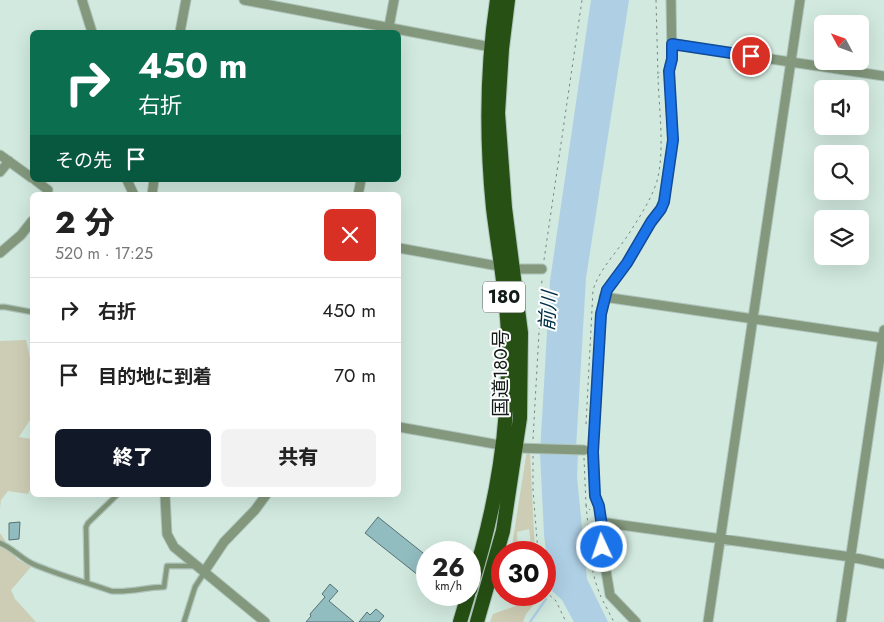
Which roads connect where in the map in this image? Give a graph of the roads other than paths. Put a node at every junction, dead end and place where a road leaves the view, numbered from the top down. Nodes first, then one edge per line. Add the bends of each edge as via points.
1 (82, 0) edge
2 (186, 0) edge
3 (244, 0) edge
4 (394, 0) edge
5 (496, 0) edge
6 (508, 0) edge
7 (671, 0) edge
8 (800, 0) edge
9 (91, 30) edge
10 (180, 30) edge
11 (388, 30) edge
12 (401, 32) edge
13 (672, 44) junction
14 (496, 48) junction
15 (790, 62) junction
16 (884, 76) edge
17 (0, 155) edge
18 (9, 161) junction
19 (0, 172) edge
20 (30, 176) edge
21 (30, 224) edge
22 (401, 248) edge
23 (0, 253) edge
24 (507, 268) junction
25 (542, 268) road end
26 (604, 297) junction
27 (0, 308) edge
28 (30, 312) edge
29 (753, 319) junction
30 (884, 335) edge
31 (401, 427) edge
32 (510, 447) junction
33 (583, 450) dead end
34 (115, 497) edge
35 (166, 497) edge
36 (265, 497) edge
37 (600, 522) junction
38 (719, 538) junction
39 (0, 544) edge
40 (481, 548) edge
41 (851, 557) junction
42 (884, 564) edge
43 (196, 566) junction
44 (204, 572) junction
45 (87, 582) junction
46 (465, 606) edge
47 (184, 622) edge
48 (265, 622) edge
49 (460, 622) edge
50 (477, 622) edge
51 (636, 622) edge
52 (708, 622) edge
53 (841, 622) edge

1 - 9 street
2 - 10 street
3 - 11 street
4 - 11 street
5 - 14 highway, 国道180号 / 180
6 - 14 highway, 国道180号 / 180
7 - 13 street
8 - 15 street
12 - 14 street
13 - 15 street
13 - 26 street via 669,71 673,140 664,202
14 - 24 highway, 国道180号 / 180 via 487,110 493,206
15 - 16 street
15 - 29 street
17 - 18 street
18 - 19 street
18 - 20 street
21 - 23 street
22 - 24 street
24 - 25 street
24 - 32 highway, 国道180号 / 180
26 - 29 street
26 - 37 street via 597,357 593,452
27 - 28 lane
29 - 30 street
29 - 38 street
30 - 41 street
31 - 32 street
32 - 33 street
32 - 40 highway, 国道180号 / 180
32 - 50 highway, 国道180号 / 180 via 503,531
34 - 45 lane via 86,527
35 - 43 street via 169,541
36 - 44 street via 224,542
37 - 38 street
37 - 51 street via 610,595
38 - 41 street
38 - 52 street
39 - 45 lane via 12,548 33,564
41 - 42 street
41 - 53 street
43 - 44 street
43 - 45 lane via 167,566 164,588 122,592
44 - 47 lane
44 - 48 street
46 - 49 highway

